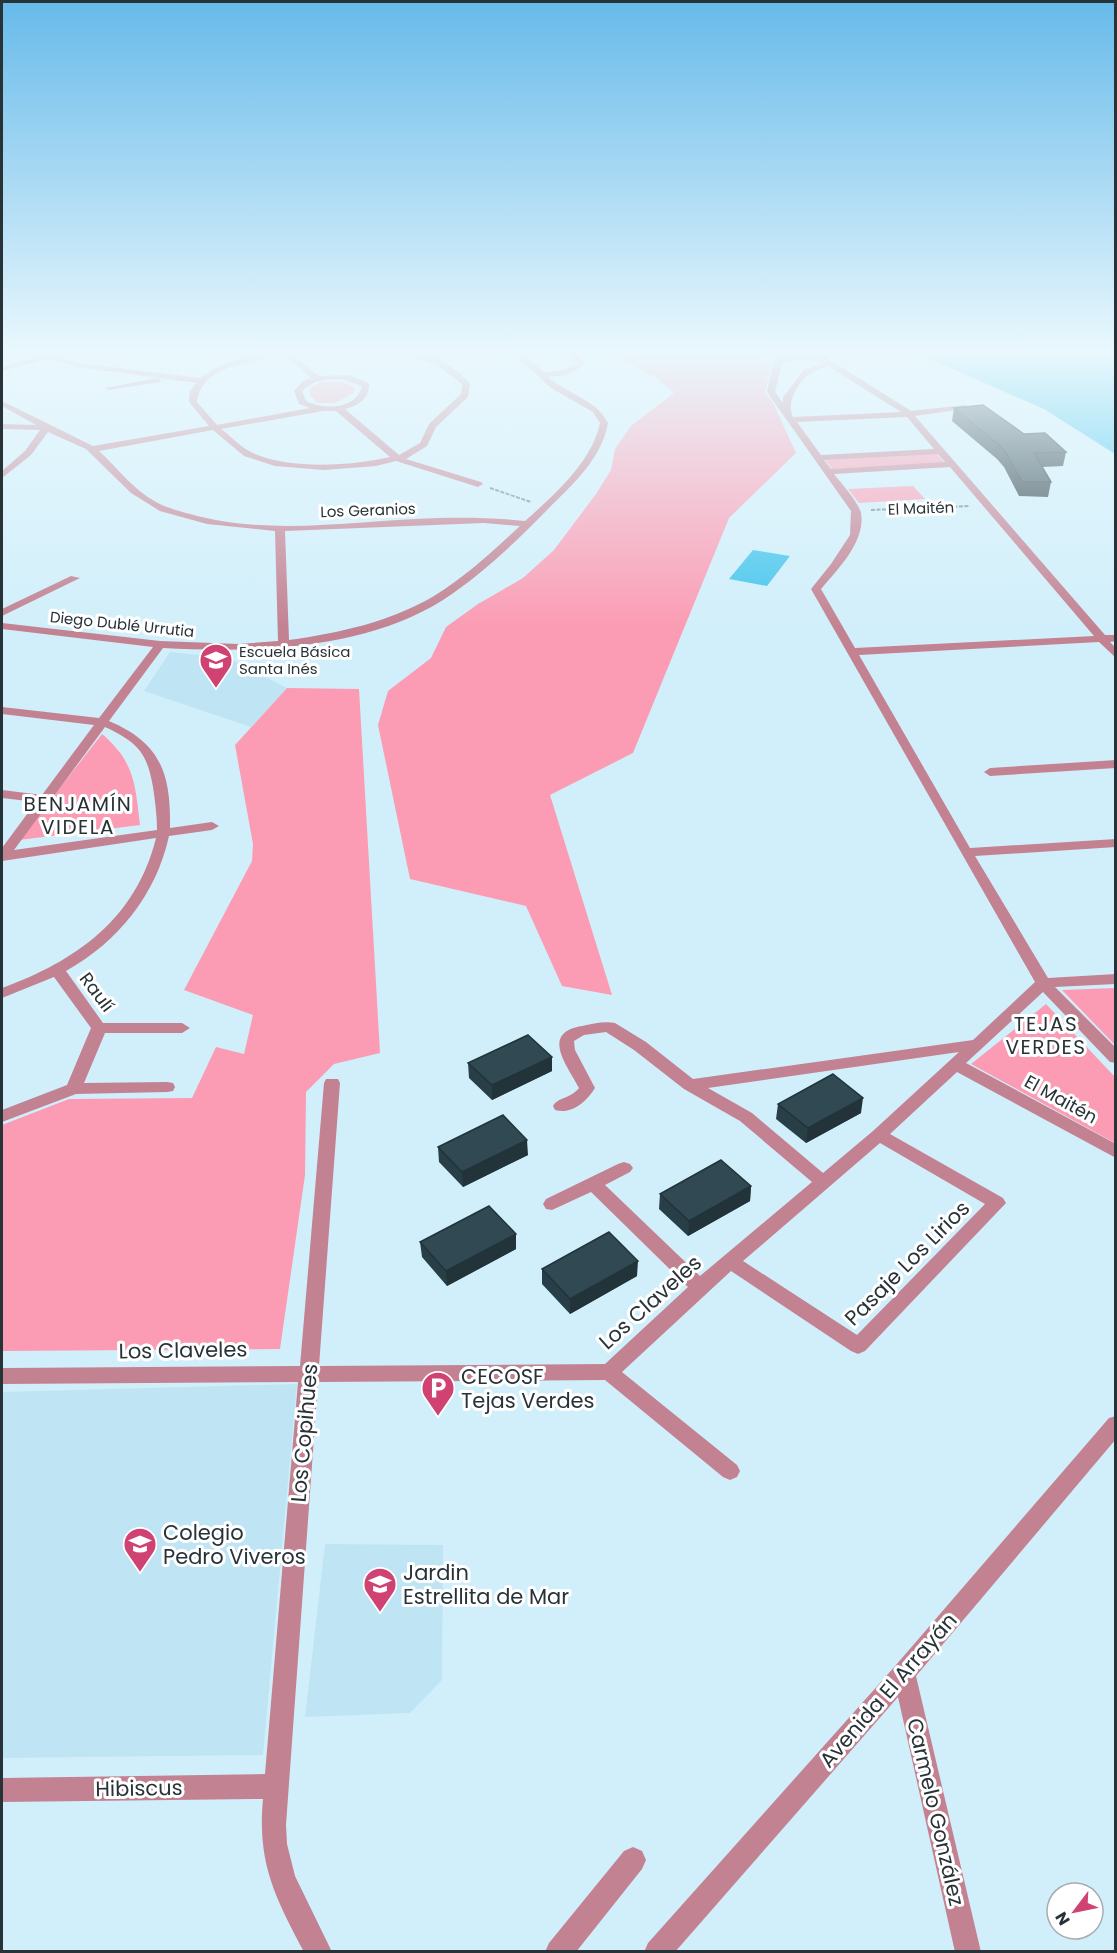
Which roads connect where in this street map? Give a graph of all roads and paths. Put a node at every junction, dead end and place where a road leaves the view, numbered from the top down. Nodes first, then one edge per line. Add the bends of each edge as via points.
1 (34, 444) edge
2 (82, 444) edge
3 (121, 444) edge
4 (235, 444) edge
5 (381, 444) edge
6 (423, 444) edge
7 (596, 444) edge
8 (808, 444) edge
9 (934, 444) edge
10 (93, 449) junction
11 (940, 451) junction
12 (818, 458) junction
13 (398, 459) junction
14 (951, 464) junction
15 (827, 471) junction
16 (2, 475) edge
17 (478, 484) joint
18 (986, 505) junction
19 (546, 507) junction
20 (856, 510) junction
21 (529, 524) junction
22 (280, 527) junction
23 (75, 578) dead end
24 (2, 613) edge
25 (2, 626) edge
26 (1116, 638) edge
27 (1102, 639) junction
28 (284, 644) junction
29 (159, 646) junction
30 (852, 652) junction
31 (1116, 655) edge
32 (2, 710) edge
33 (102, 722) junction
34 (1116, 764) edge
35 (990, 772) dead end
36 (2, 794) edge
37 (45, 799) junction
38 (212, 826) dead end
39 (163, 835) junction
40 (1116, 843) edge
41 (966, 852) junction
42 (2, 856) edge
43 (57, 970) junction
44 (1116, 980) edge
45 (1043, 983) junction
46 (2, 993) edge
47 (99, 1028) junction
48 (182, 1028) dead end
49 (977, 1044) junction
50 (1116, 1058) edge
51 (956, 1064) junction
52 (332, 1083) dead end
53 (690, 1085) junction
54 (166, 1087) dead end
55 (74, 1089) junction
56 (561, 1106) dead end
57 (2, 1116) edge
58 (879, 1135) junction
59 (1116, 1152) edge
60 (624, 1168) dead end
61 (823, 1182) junction
62 (592, 1183) junction
63 (552, 1204) dead end
64 (731, 1262) junction
65 (700, 1287) junction
66 (609, 1372) junction
67 (308, 1373) junction
68 (2, 1376) edge
69 (1116, 1424) edge
70 (730, 1471) dead end
71 (904, 1674) junction
72 (276, 1786) junction
73 (2, 1790) edge
74 (633, 1860) dead end
75 (319, 1952) edge
76 (558, 1952) edge
77 (657, 1952) edge
78 (968, 1952) edge

1 - 16 street
2 - 10 street, Los Geranios
3 - 10 street
4 - 13 street via 247,454 275,463 324,467
5 - 13 street
6 - 13 street
7 - 19 street
8 - 12 street
9 - 11 street
10 - 22 street, Los Geranios via 142,499 161,509 220,523
11 - 12 street
11 - 14 street
12 - 15 street
13 - 17 street
14 - 15 street
14 - 18 street
15 - 20 street
17 - 19 path
18 - 20 path, El Maitén
18 - 27 street
19 - 21 street
20 - 30 street via 855,535 816,589
21 - 22 street, Los Geranios via 465,520
21 - 28 street, Diego Dublé Urrutia via 486,564 424,606 364,628
22 - 28 street
23 - 24 street
25 - 29 street, Diego Dublé Urrutia
26 - 27 street
27 - 30 street
27 - 31 street
28 - 29 street, Diego Dublé Urrutia
29 - 33 street
30 - 41 street
32 - 33 street
33 - 37 street
33 - 39 street via 129,734 153,757 162,803
34 - 35 street
36 - 37 street
37 - 42 street
38 - 39 street
39 - 42 street
39 - 43 street via 151,871 122,920 95,946
40 - 41 street
41 - 45 street
43 - 46 street
43 - 47 street, Raulí
44 - 45 street
45 - 49 street, Los Claveles
45 - 50 street
47 - 48 street, Raulí
47 - 55 street
49 - 51 street, Los Claveles
49 - 53 street
51 - 58 street, Los Claveles
51 - 59 street, El Maitén
52 - 67 street, Los Copihues
53 - 56 street via 609,1027 580,1031 566,1039 567,1050 587,1088 578,1100
53 - 61 street via 746,1117
54 - 55 street
55 - 57 street
58 - 61 street, Los Claveles
58 - 64 street, Pasaje Los Lirios via 997,1203 858,1346
60 - 62 street
61 - 64 street, Los Claveles
62 - 63 street
62 - 65 street
64 - 65 street, Los Claveles
65 - 66 street, Los Claveles
66 - 67 street, Los Claveles
66 - 70 street
67 - 68 street, Los Claveles
67 - 72 street, Los Copihues
69 - 71 street, Avenida El Arrayán
71 - 77 street, Avenida El Arrayán
71 - 78 street, Carmelo González
72 - 73 street, Hibiscus
72 - 75 street, Los Copihues via 276,1863
74 - 76 street

